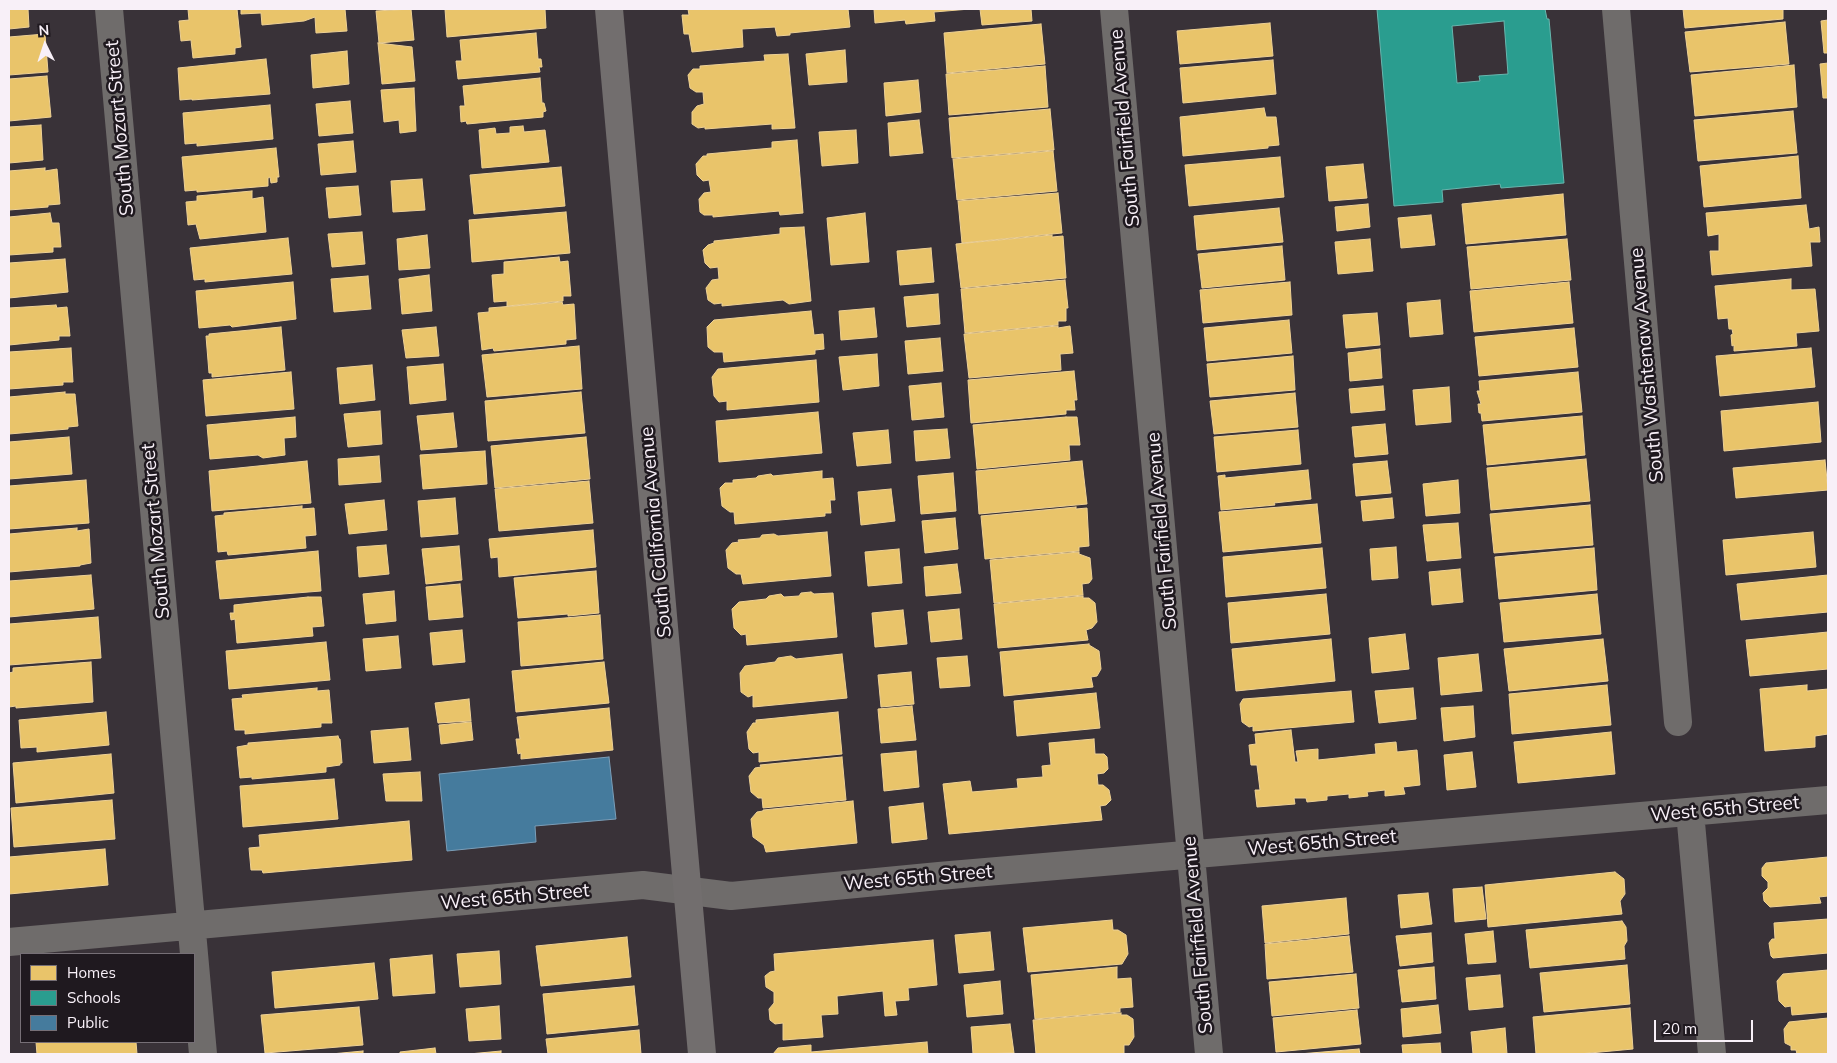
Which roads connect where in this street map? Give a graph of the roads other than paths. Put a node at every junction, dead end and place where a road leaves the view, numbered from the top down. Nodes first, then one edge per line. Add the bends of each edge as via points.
1 (109, 9) edge
2 (609, 9) edge
3 (1114, 9) edge
4 (1616, 9) edge
5 (1678, 722) dead end
6 (1828, 800) edge
7 (1690, 812) junction
8 (1191, 855) junction
9 (687, 890) junction
10 (192, 926) junction
11 (9, 942) edge
12 (194, 953) edge
13 (195, 961) edge
14 (203, 1054) edge
15 (702, 1054) edge
16 (1209, 1054) edge
17 (1712, 1054) edge

1 - 10 street, South Mozart Street
2 - 9 street, South California Avenue
3 - 8 street, South Fairfield Avenue
4 - 5 street, South Washtenaw Avenue
6 - 7 street, West 65th Street
7 - 8 street, West 65th Street
7 - 17 street
8 - 9 street, West 65th Street via 731,896
8 - 16 street, South Fairfield Avenue
9 - 10 street, West 65th Street via 643,885
9 - 15 street, South California Avenue
10 - 11 street, West 65th Street
10 - 12 street, South Mozart Street
13 - 14 street, South Mozart Street

